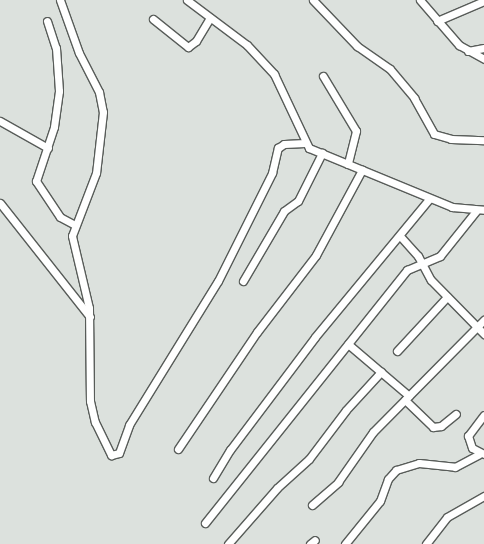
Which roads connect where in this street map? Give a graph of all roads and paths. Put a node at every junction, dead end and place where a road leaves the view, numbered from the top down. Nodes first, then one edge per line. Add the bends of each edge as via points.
1 (60, 0) edge
2 (187, 0) edge
3 (313, 0) edge
4 (420, 0) edge
5 (484, 1) edge
6 (210, 18) junction
7 (153, 19) dead end
8 (47, 21) dead end
9 (437, 21) junction
10 (484, 48) edge
11 (467, 51) junction
12 (484, 59) edge
13 (323, 76) dead end
14 (0, 121) edge
15 (484, 140) edge
16 (305, 143) junction
17 (48, 148) junction
18 (322, 153) junction
19 (348, 164) junction
20 (362, 170) junction
21 (429, 199) junction
22 (0, 203) edge
23 (484, 210) edge
24 (476, 211) junction
25 (75, 225) junction
26 (400, 236) junction
27 (422, 265) junction
28 (243, 281) dead end
29 (447, 297) junction
30 (90, 317) junction
31 (484, 320) edge
32 (477, 328) junction
33 (484, 334) edge
34 (348, 344) junction
35 (397, 351) dead end
36 (381, 372) junction
37 (407, 398) junction
38 (456, 414) dead end
39 (484, 415) edge
40 (178, 450) dead end
41 (482, 454) edge
42 (214, 478) dead end
43 (484, 496) edge
44 (312, 505) dead end
45 (205, 523) dead end
46 (228, 544) edge
47 (345, 544) edge
48 (426, 544) edge

1 - 25 street via 78,53 99,92 103,112 96,173 84,211
2 - 6 street
3 - 15 street via 357,46 390,69 414,98 434,134 451,139
4 - 9 street
5 - 9 street
6 - 7 street via 196,41 188,47
6 - 16 street via 247,45 274,74 287,96
8 - 17 street via 56,48 60,76 56,114
9 - 11 street
10 - 11 street
11 - 12 street
13 - 19 street via 356,131
14 - 17 street
16 - 18 street
16 - 30 street via 284,144 278,148 272,173 218,281 129,425 116,456 105,447 90,401
17 - 25 street via 37,185 60,217
18 - 19 street
18 - 28 street via 298,201 284,211
19 - 20 street
20 - 21 street
20 - 40 street via 316,254 257,332
21 - 24 street via 462,211
21 - 26 street
22 - 30 street
23 - 24 street
24 - 27 street via 440,256
25 - 30 street via 73,245
26 - 27 street
26 - 42 street via 315,337 230,450
27 - 29 street via 426,275
27 - 34 street via 407,270
29 - 32 street
29 - 35 street
31 - 32 street
32 - 33 street
32 - 37 street
34 - 36 street
34 - 45 street
36 - 37 street
36 - 46 street via 346,410 309,460 277,488
37 - 38 street via 433,427 441,426
37 - 44 street via 366,440 338,482
39 - 41 street via 468,436 469,445
41 - 47 street via 455,467 419,463 392,473 380,501
43 - 48 street via 447,517

